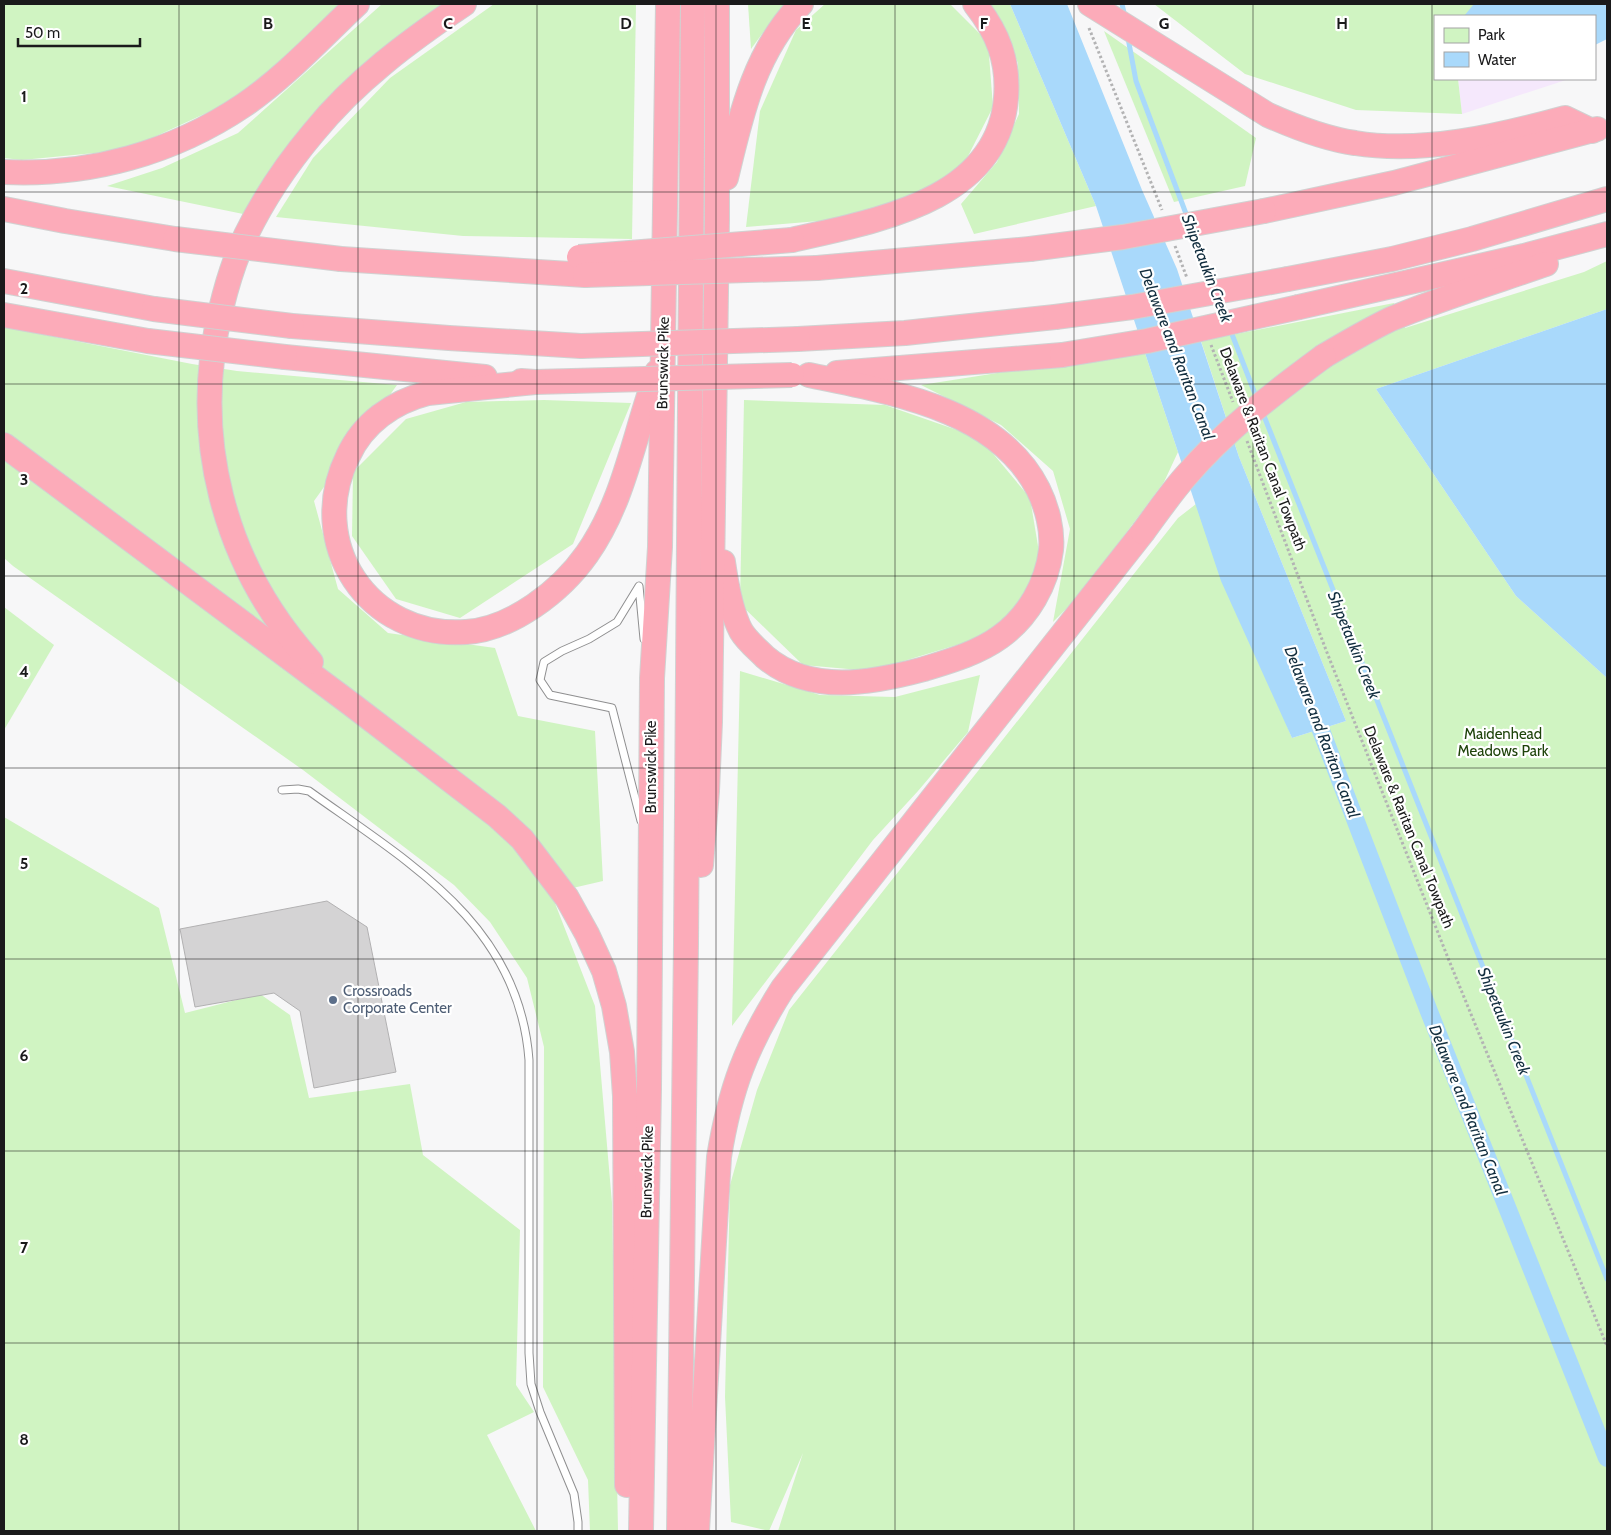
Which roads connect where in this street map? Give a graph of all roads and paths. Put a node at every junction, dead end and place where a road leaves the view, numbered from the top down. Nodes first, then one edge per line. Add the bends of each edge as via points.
1 (357, 4) edge
2 (464, 4) edge
3 (668, 4) edge
4 (693, 4) edge
5 (717, 4) edge
6 (801, 4) edge
7 (975, 4) edge
8 (1088, 13) edge
9 (1599, 128) edge
10 (4, 172) edge
11 (1607, 199) edge
12 (4, 209) edge
13 (1164, 216) dead end
14 (717, 219) junction
15 (1607, 234) edge
16 (1174, 243) dead end
17 (1607, 246) edge
18 (582, 266) junction
19 (1187, 279) dead end
20 (4, 281) edge
21 (4, 315) edge
22 (1210, 342) dead end
23 (664, 354) junction
24 (800, 375) junction
25 (536, 382) junction
26 (1234, 405) dead end
27 (1244, 432) dead end
28 (4, 445) edge
29 (713, 501) junction
30 (351, 704) junction
31 (651, 716) junction
32 (282, 790) dead end
33 (650, 856) junction
34 (686, 943) junction
35 (1607, 1346) edge
36 (578, 1531) edge
37 (628, 1531) edge
38 (641, 1531) edge
39 (679, 1531) edge
40 (697, 1531) edge

1 - 10 highway via 245,105 176,143 100,166 60,172
2 - 30 highway via 380,65 345,97 290,162 246,236 228,280 214,337 209,387 210,428 214,466 235,542 251,578 275,618 296,646
3 - 23 highway, Brunswick Pike
4 - 34 highway, Brunswick Pike
5 - 14 highway
6 - 14 highway via 773,40 754,75
7 - 18 highway, bridge via 998,39 1005,62 1007,88 999,133 975,170 958,184 928,201 856,226 792,240
8 - 9 highway via 1188,66 1268,115 1296,127 1354,143 1417,145 1478,138 1565,118
8 - 13 path
9 - 18 highway, bridge via 1394,183 1123,237 1030,249 817,268
11 - 20 highway, bridge via 1392,259 1132,307 905,333 798,339 582,346 449,338 292,326 154,309
12 - 18 highway, bridge via 175,239 341,259 433,266
14 - 29 highway
15 - 24 highway, bridge via 1524,256 1147,341 1062,355
16 - 19 path
17 - 40 highway, bridge via 1450,297 1391,319 1357,336 1324,356 1220,440 1185,477 783,988 762,1020 732,1090 718,1157
21 - 25 highway, bridge via 148,341
22 - 26 path, Delaware & Raritan Canal Towpath
23 - 25 highway via 647,400 632,457 608,519 586,555 559,585 518,616 467,632 421,628 382,609 352,578 336,539 335,491 352,446 379,416 418,395
23 - 31 highway, Brunswick Pike via 660,547
24 - 25 highway, bridge
24 - 29 highway via 879,391 940,409 1000,441 1032,478 1049,520 1050,561 1033,602 1001,636 982,648 945,663 859,682 812,680 772,662 741,630 728,593
27 - 35 path, Delaware & Raritan Canal Towpath via 1448,958
28 - 30 highway
29 - 34 highway via 707,790 700,876
30 - 37 highway via 497,816 522,839 567,898 604,971 622,1052 625,1096
31 - 33 highway, Brunswick Pike
31 - 33 lane via 639,586 617,622 544,662 540,680 550,695 612,708
32 - 36 lane via 309,790 422,872 482,933 498,958 522,1011 529,1060 529,1353 532,1384 540,1412 574,1494
33 - 38 highway, Brunswick Pike
34 - 39 highway, Brunswick Pike

